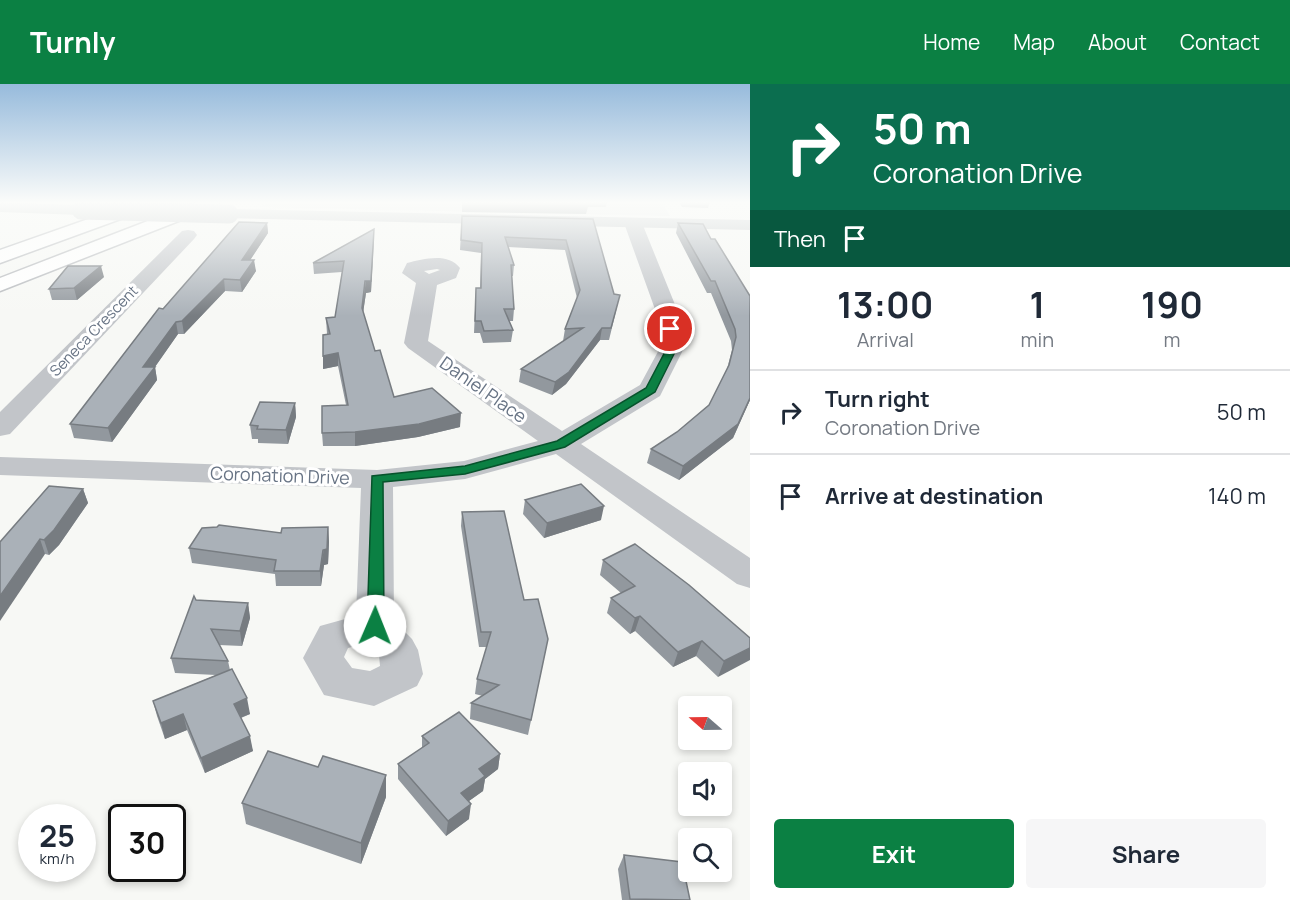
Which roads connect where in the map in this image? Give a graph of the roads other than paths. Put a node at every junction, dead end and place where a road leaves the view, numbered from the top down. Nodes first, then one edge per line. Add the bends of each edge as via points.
1 (46, 240) edge
2 (113, 240) edge
3 (183, 240) edge
4 (640, 240) edge
5 (0, 257) edge
6 (427, 281) dead end
7 (0, 285) edge
8 (0, 428) edge
9 (561, 444) junction
10 (0, 466) edge
11 (377, 479) junction
12 (750, 575) edge
13 (375, 626) dead end

1 - 5 highway
2 - 7 highway
3 - 8 street, Seneca Crescent
4 - 9 street, Coronation Drive via 667,312 673,346 651,390
6 - 9 street, Daniel Place via 416,343
9 - 11 street, Coronation Drive via 465,470
9 - 12 street, Daniel Place
10 - 11 street, Coronation Drive
11 - 13 street

